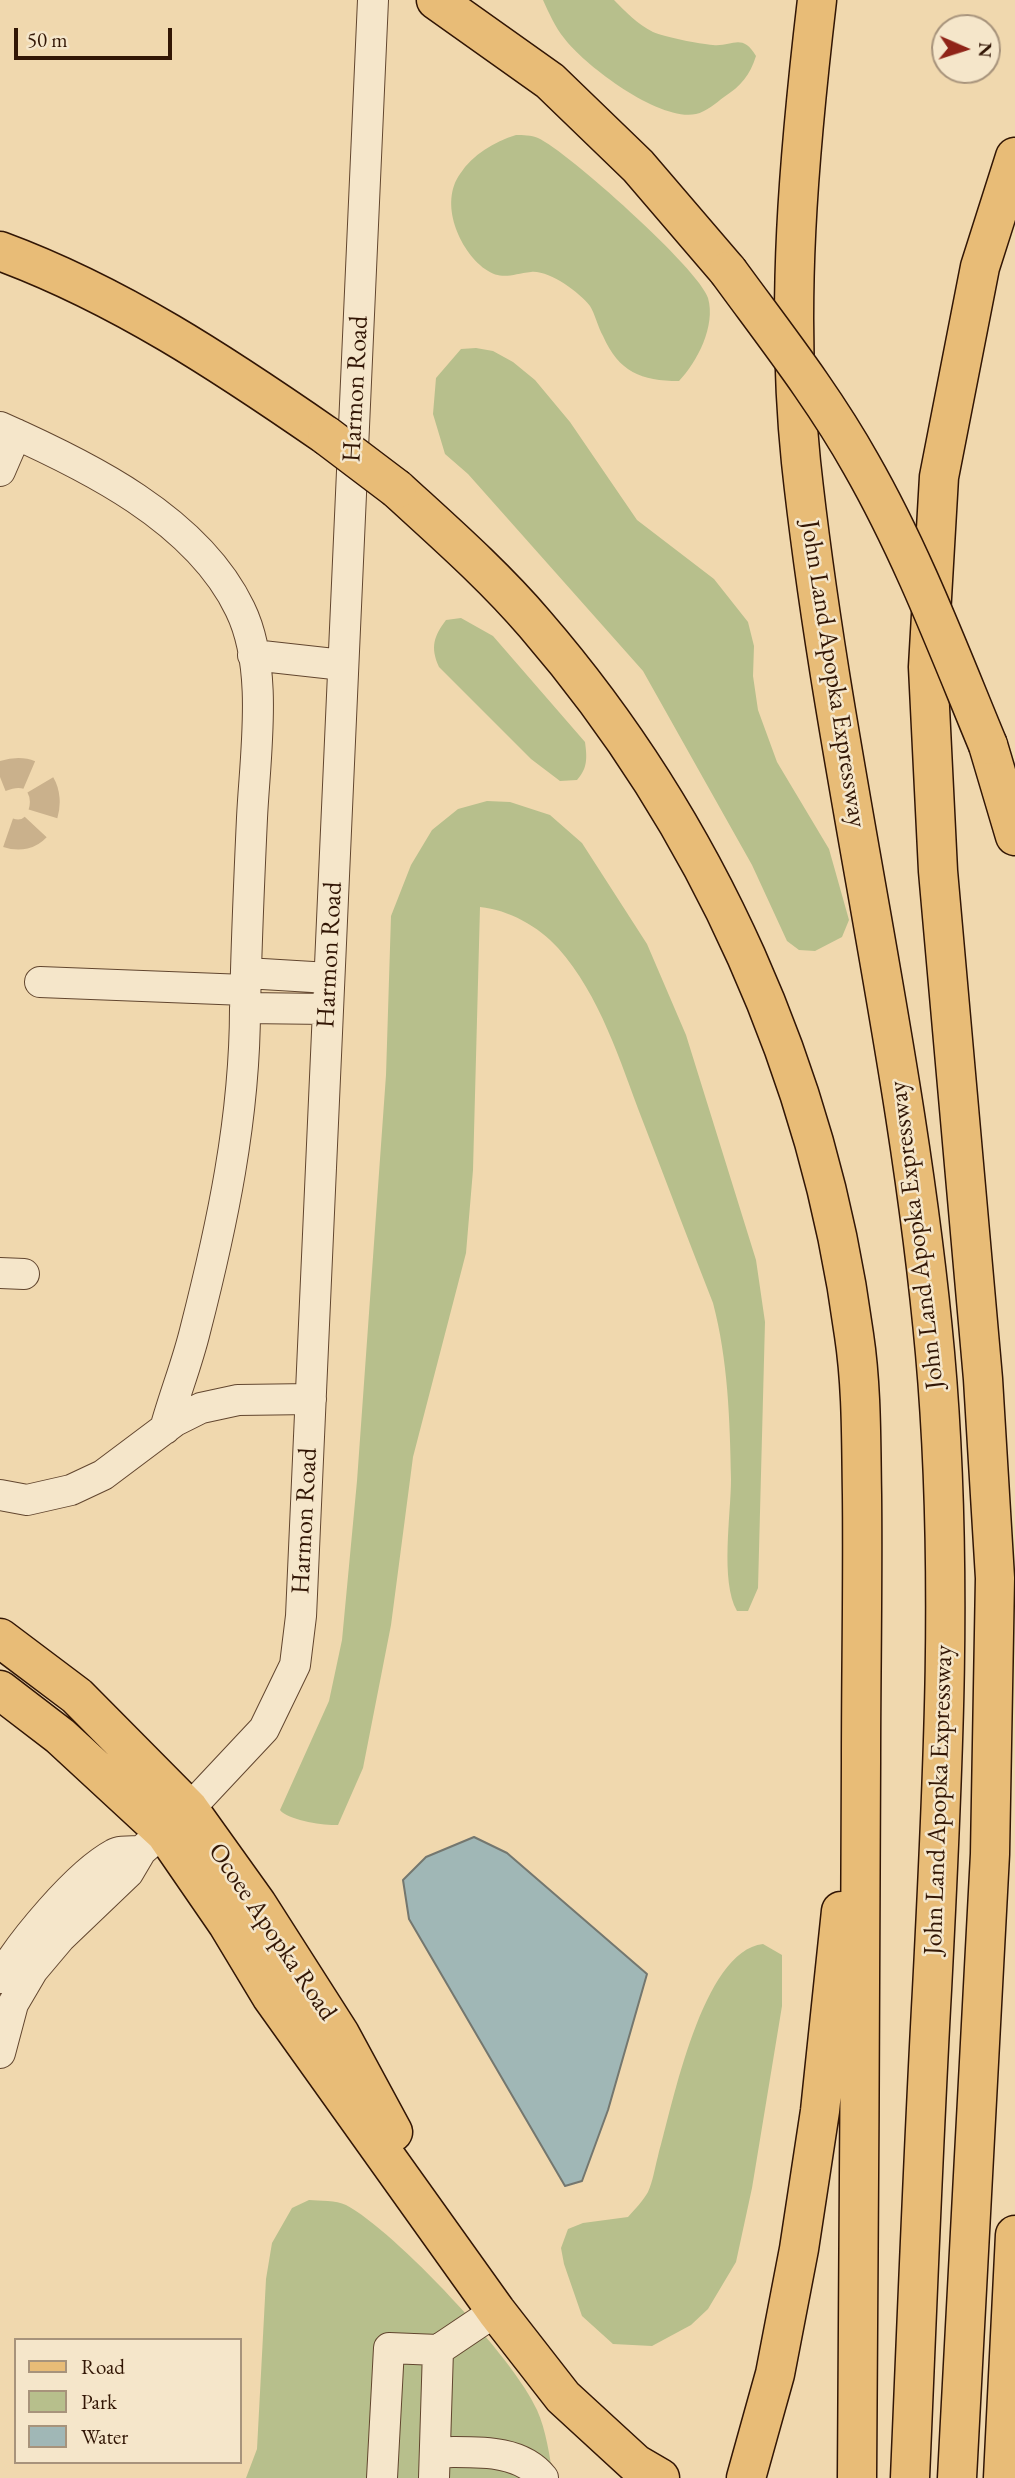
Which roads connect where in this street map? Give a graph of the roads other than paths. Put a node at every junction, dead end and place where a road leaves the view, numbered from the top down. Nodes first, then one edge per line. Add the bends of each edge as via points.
1 (373, 0) edge
2 (817, 0) edge
3 (441, 3) edge
4 (1015, 157) edge
5 (0, 251) edge
6 (8, 430) edge
7 (0, 471) edge
8 (253, 655) junction
9 (343, 665) junction
10 (1015, 836) edge
11 (329, 978) junction
12 (40, 982) dead end
13 (245, 996) junction
14 (328, 1009) junction
15 (311, 1399) junction
16 (165, 1429) junction
17 (0, 1495) edge
18 (0, 1638) edge
19 (0, 1690) edge
20 (861, 1759) junction
21 (165, 1831) junction
22 (0, 1979) edge
23 (0, 2053) edge
24 (1015, 2235) edge
25 (485, 2296) junction
26 (438, 2350) junction
27 (435, 2465) edge
28 (748, 2472) edge
29 (382, 2478) edge
30 (543, 2478) edge
31 (660, 2478) edge
32 (857, 2478) edge
33 (910, 2478) edge
34 (957, 2478) edge
35 (1003, 2478) edge

1 - 9 street, Harmon Road
2 - 33 main road, John Land Apopka Expressway via 800,140 792,307 801,460 832,679 904,1107 935,1354 945,1560 944,1753
3 - 10 main road, bridge via 550,81 638,166 728,271 836,421 918,576 988,745
4 - 34 main road, John Land Apopka Expressway via 980,267 939,477 928,667 938,871 983,1378 995,1578 990,1853
5 - 20 main road, bridge via 154,322 227,366 397,489 528,616 622,737 687,837 712,882 774,1023 828,1193 855,1339 861,1417
6 - 7 street
6 - 8 street via 136,497 199,548 241,609
8 - 9 street
8 - 13 street via 259,678
9 - 11 street, Harmon Road
11 - 13 street
11 - 14 street, Harmon Road
12 - 13 street
13 - 14 street
13 - 16 street via 240,1119 231,1171 195,1334
14 - 15 street, Harmon Road
15 - 16 street via 213,1405
15 - 21 street, Harmon Road via 295,1665 264,1729
16 - 17 street via 103,1475 71,1490 27,1500
18 - 21 main road, Ocoee Apopka Road via 77,1696
19 - 21 main road, Ocoee Apopka Road via 60,1736
20 - 28 main road via 820,2111 799,2249 775,2374
20 - 32 main road
21 - 22 street via 116,1852 83,1880 18,1948
21 - 23 street, Harmon Road via 33,1970 13,2004
21 - 25 main road, Ocoee Apopka Road via 257,1905 340,2034
24 - 35 main road
25 - 26 street
25 - 31 main road, Ocoee Apopka Road via 563,2397 636,2464
26 - 27 street
26 - 29 street via 389,2348
27 - 30 street via 507,2455 533,2465

